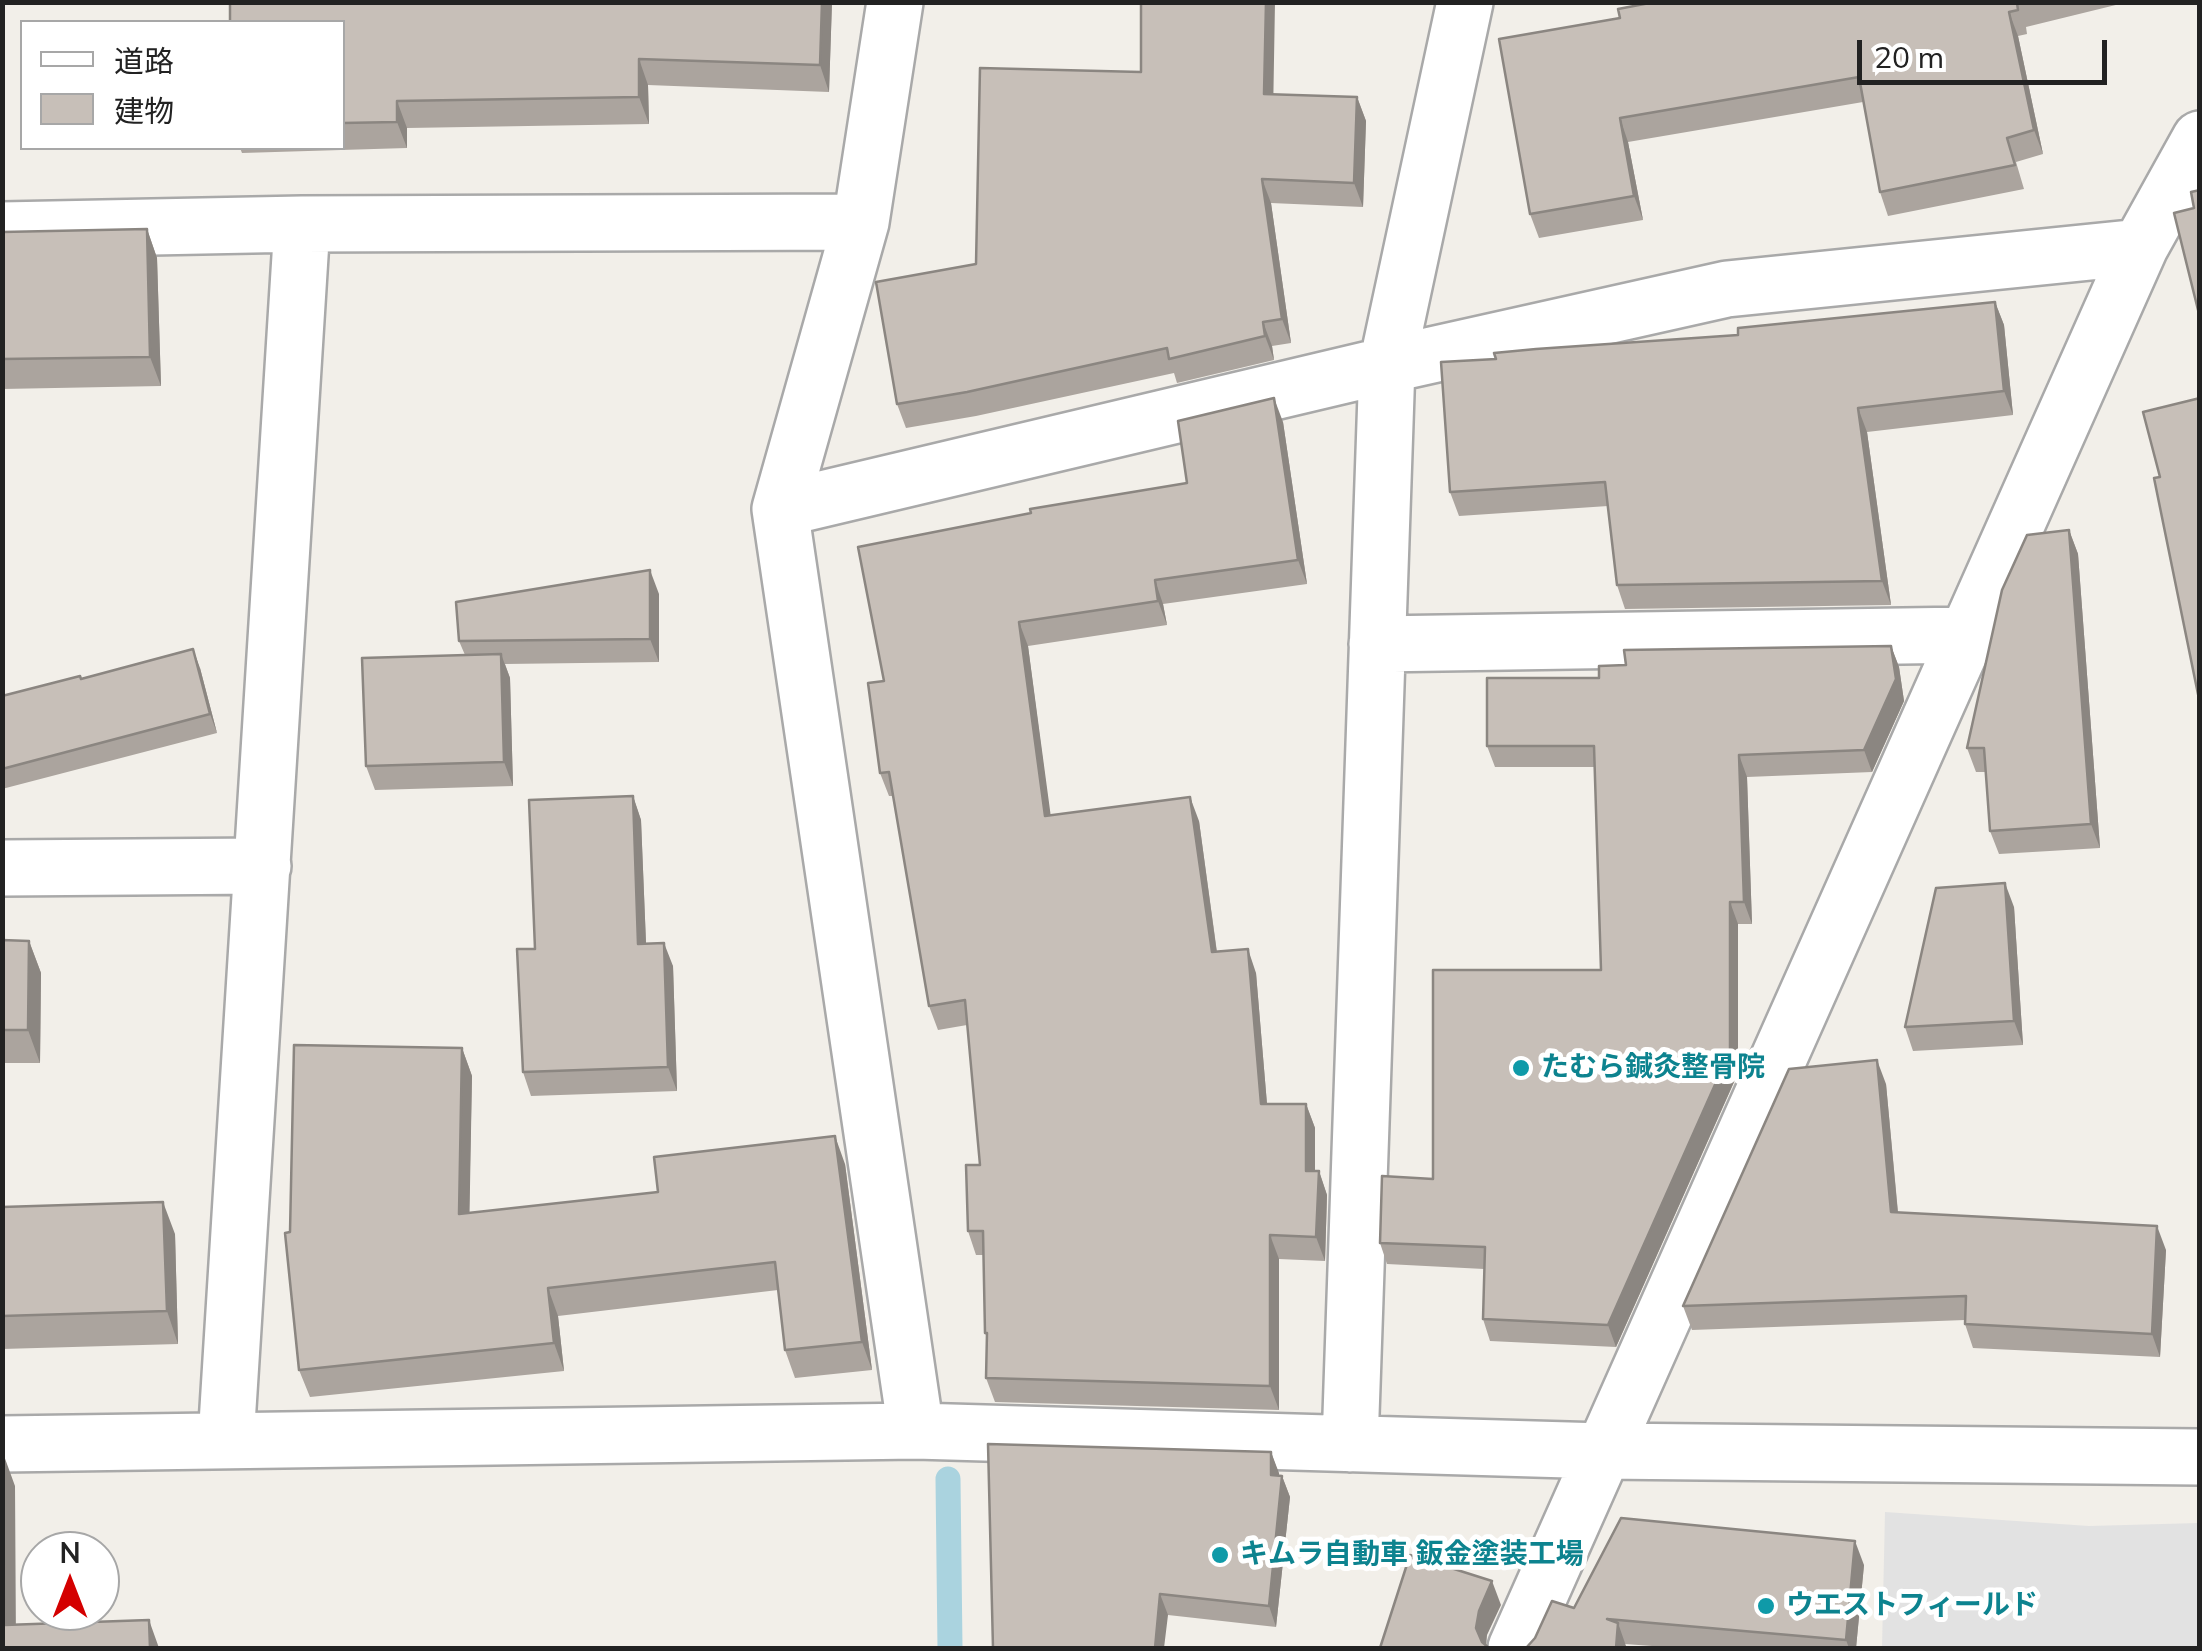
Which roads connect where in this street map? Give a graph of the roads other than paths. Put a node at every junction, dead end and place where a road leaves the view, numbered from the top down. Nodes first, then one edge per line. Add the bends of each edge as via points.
1 (895, 2) edge
2 (1465, 2) edge
3 (2200, 139) edge
4 (861, 222) junction
5 (302, 224) junction
6 (2, 230) edge
7 (2140, 246) junction
8 (1388, 366) junction
9 (780, 509) junction
10 (1968, 635) junction
11 (1377, 644) junction
12 (262, 866) junction
13 (2, 868) edge
14 (916, 1430) junction
15 (226, 1440) junction
16 (2, 1444) edge
17 (1350, 1444) junction
18 (1602, 1451) junction
19 (2200, 1457) edge
20 (1516, 1648) edge

1 - 4 street
2 - 8 street
3 - 7 street
4 - 5 street
4 - 9 street
5 - 6 street
5 - 12 street
7 - 8 street via 1727,290
7 - 10 street
8 - 9 street
8 - 11 street
9 - 14 street
10 - 11 street
10 - 18 street
11 - 17 street
12 - 13 street
12 - 15 street
14 - 15 street
14 - 17 street
15 - 16 street
17 - 18 street
18 - 19 street
18 - 20 street

